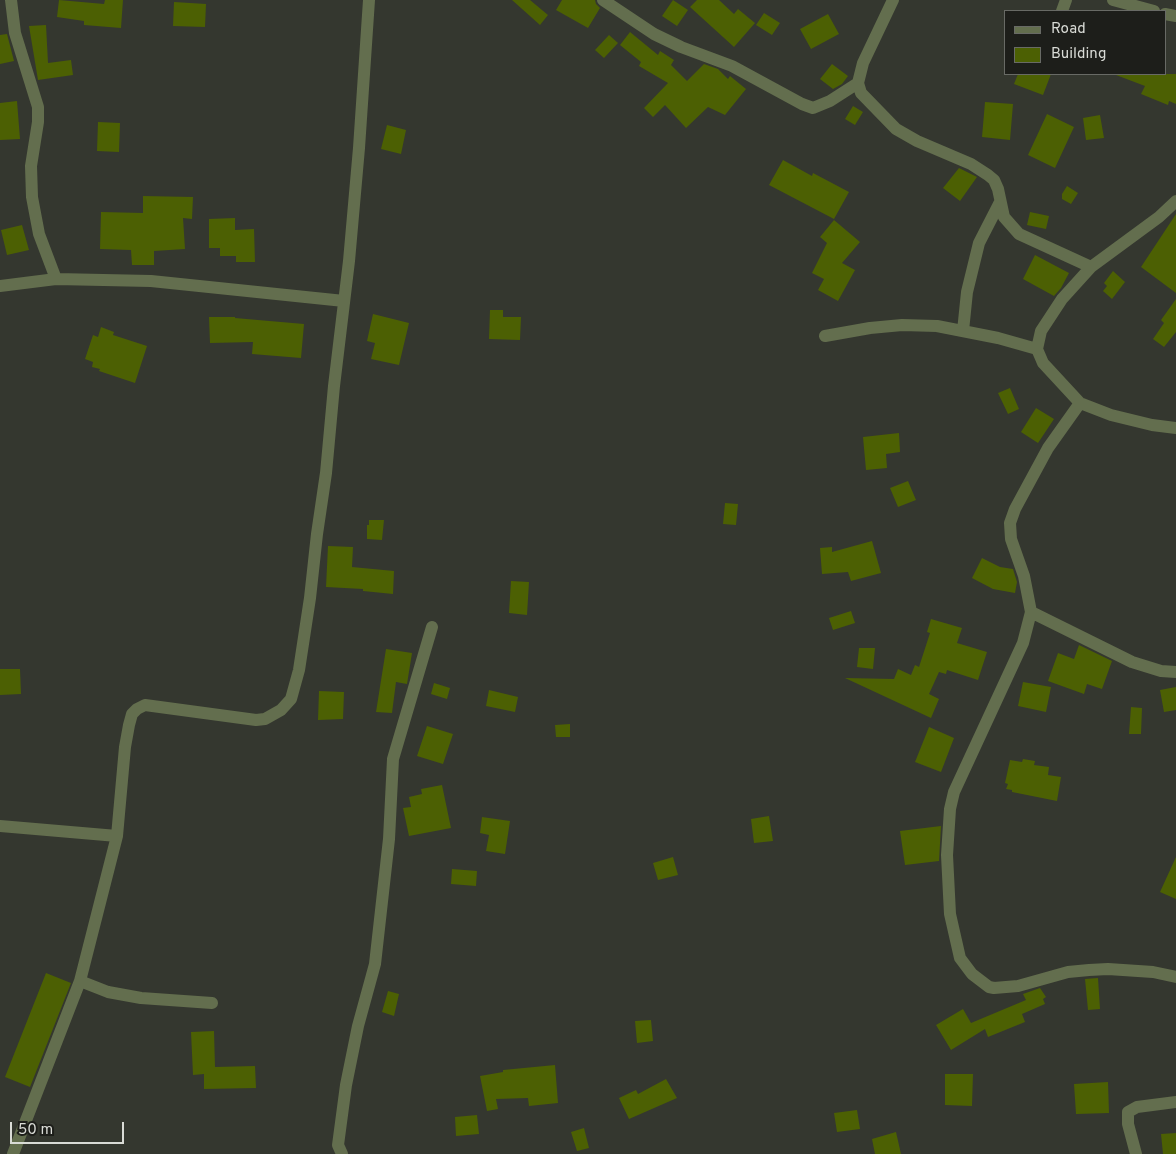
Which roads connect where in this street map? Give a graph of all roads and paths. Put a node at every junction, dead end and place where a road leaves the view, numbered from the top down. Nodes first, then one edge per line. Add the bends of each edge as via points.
1 (11, 0) edge
2 (369, 0) edge
3 (603, 0) edge
4 (893, 0) edge
5 (1113, 0) edge
6 (1150, 10) edge
7 (858, 83) junction
8 (1176, 201) edge
9 (1000, 202) junction
10 (1091, 267) junction
11 (56, 279) junction
12 (0, 286) edge
13 (344, 301) junction
14 (963, 332) junction
15 (825, 336) dead end
16 (1038, 348) junction
17 (1080, 403) junction
18 (1176, 428) edge
19 (1031, 612) junction
20 (432, 627) dead end
21 (1176, 672) edge
22 (0, 826) edge
23 (117, 836) junction
24 (1176, 977) edge
25 (80, 981) junction
26 (212, 1003) dead end
27 (1176, 1102) edge
28 (339, 1151) edge
29 (13, 1154) edge
30 (1136, 1154) edge

1 - 11 street via 15,33 38,107 31,166 32,197 39,234
2 - 13 street
3 - 7 street via 654,34 732,66 813,108
4 - 7 street via 863,63
5 - 6 street
7 - 9 street via 870,103 896,129 988,174 998,188
8 - 10 street
9 - 10 street via 1004,217 1019,234
9 - 14 street via 979,243 967,292
10 - 16 street via 1062,299 1041,331
11 - 12 street
11 - 13 street via 151,280
13 - 23 street via 310,598 299,670 291,699 281,710 256,720 145,705 137,709 129,725
14 - 15 street via 937,326 902,325
14 - 16 street
16 - 17 street via 1043,363
17 - 18 street via 1111,415
17 - 19 street via 1048,448 1010,523
19 - 21 street via 1132,662
19 - 24 street via 1023,643 962,772 950,810 947,855 950,914 960,958 972,974 994,988 1018,986 1068,972 1089,970 1153,972
20 - 28 street via 393,759 389,839 375,964 346,1085
22 - 23 street
23 - 25 street
25 - 26 street via 108,992 141,998
25 - 29 street
27 - 30 street via 1137,1107 1128,1112

